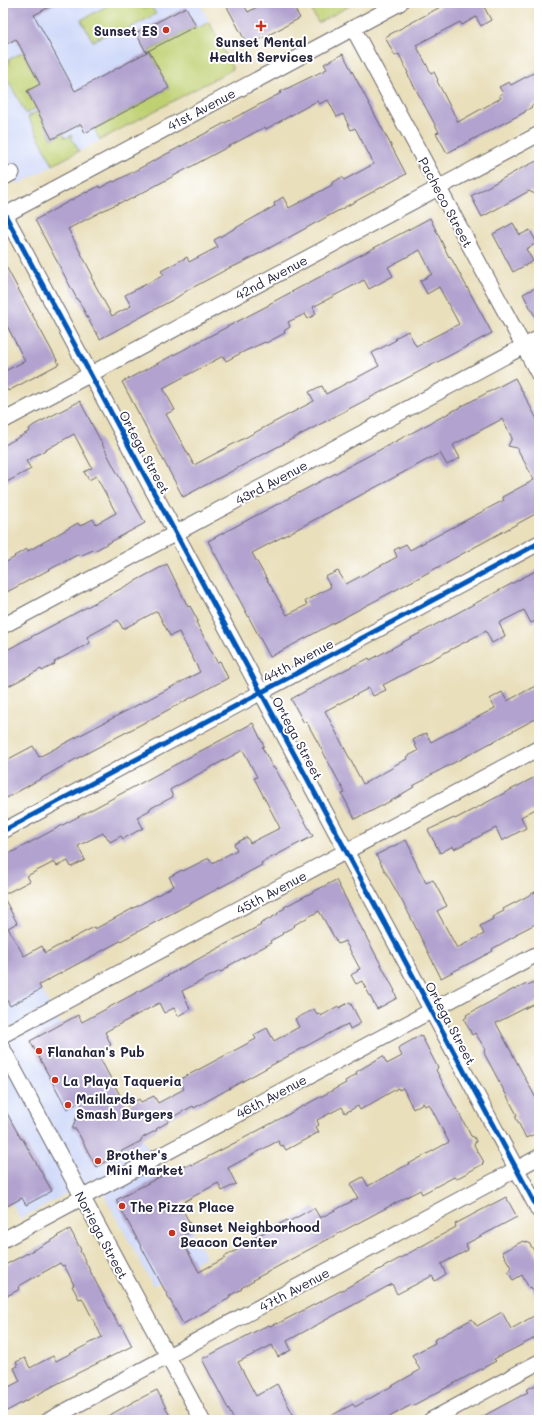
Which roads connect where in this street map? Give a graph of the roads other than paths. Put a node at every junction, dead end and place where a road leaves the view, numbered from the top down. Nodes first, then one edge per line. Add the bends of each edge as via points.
1 (400, 3) edge
2 (353, 28) junction
3 (539, 134) edge
4 (438, 188) junction
5 (4, 214) edge
6 (539, 338) edge
7 (524, 347) junction
8 (90, 374) junction
9 (539, 375) edge
10 (3, 421) edge
11 (176, 533) junction
12 (539, 543) edge
13 (3, 626) edge
14 (261, 692) junction
15 (539, 748) edge
16 (3, 831) edge
17 (346, 851) junction
18 (539, 953) edge
19 (431, 1010) junction
20 (3, 1035) edge
21 (3, 1049) edge
22 (539, 1157) edge
23 (517, 1169) junction
24 (82, 1197) junction
25 (539, 1211) edge
26 (3, 1240) edge
27 (168, 1356) junction
28 (539, 1362) edge
29 (49, 1420) edge
30 (202, 1420) edge
31 (431, 1420) edge

1 - 2 street, 41st Avenue
2 - 4 street, Pacheco Street
2 - 5 street, 41st Avenue
3 - 4 street, 42nd Avenue
4 - 7 street, Pacheco Street
4 - 8 street, 42nd Avenue
5 - 8 street, Ortega Street
6 - 7 street, 43rd Avenue
7 - 9 street, Pacheco Street
7 - 11 street, 43rd Avenue
8 - 10 street, 42nd Avenue
8 - 11 street, Ortega Street
11 - 13 street, 43rd Avenue
11 - 14 street, Ortega Street
12 - 14 street, 44th Avenue
14 - 16 street, 44th Avenue
14 - 17 street, Ortega Street
15 - 17 street, 45th Avenue
17 - 19 street, Ortega Street
17 - 20 street, 45th Avenue
18 - 19 street, 46th Avenue
19 - 23 street, Ortega Street
19 - 24 street, 46th Avenue
21 - 24 street, Noriega Street
22 - 23 street, 47th Avenue
23 - 25 street, Ortega Street
23 - 27 street, 47th Avenue
24 - 26 street, 46th Avenue
24 - 27 street, Noriega Street
27 - 29 street, 47th Avenue
27 - 30 street, Noriega Street
28 - 31 street

